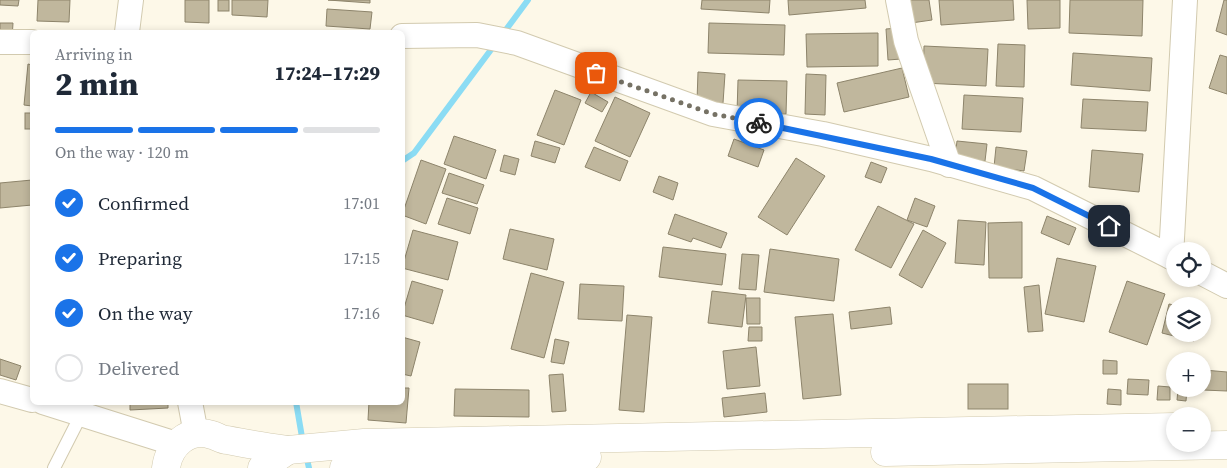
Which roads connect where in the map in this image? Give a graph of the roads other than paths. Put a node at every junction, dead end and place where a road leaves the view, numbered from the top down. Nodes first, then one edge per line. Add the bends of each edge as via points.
1 (131, 0) edge
2 (898, 0) edge
3 (1185, 0) edge
4 (127, 30) edge
5 (405, 36) edge
6 (0, 42) edge
7 (30, 42) edge
8 (949, 165) junction
9 (1174, 242) edge
10 (1166, 254) edge
11 (1211, 278) edge
12 (1227, 286) edge
13 (0, 391) edge
14 (30, 399) edge
15 (53, 405) edge
16 (189, 405) edge
17 (82, 414) junction
18 (1166, 427) edge
19 (1211, 427) edge
20 (1227, 427) edge
21 (1227, 445) edge
22 (179, 449) edge
23 (298, 449) junction
24 (54, 468) edge
25 (262, 468) edge
26 (344, 468) edge

1 - 4 street
2 - 8 street via 906,41
3 - 9 street
5 - 8 street via 477,35 517,43 713,114 823,134
6 - 7 street
8 - 10 street via 1033,188
11 - 12 street
13 - 14 street
15 - 17 street
16 - 22 street
17 - 22 street
17 - 24 lane
18 - 23 street via 364,443
19 - 20 street
21 - 26 street via 579,457
22 - 23 street via 213,434 223,440
23 - 25 street

